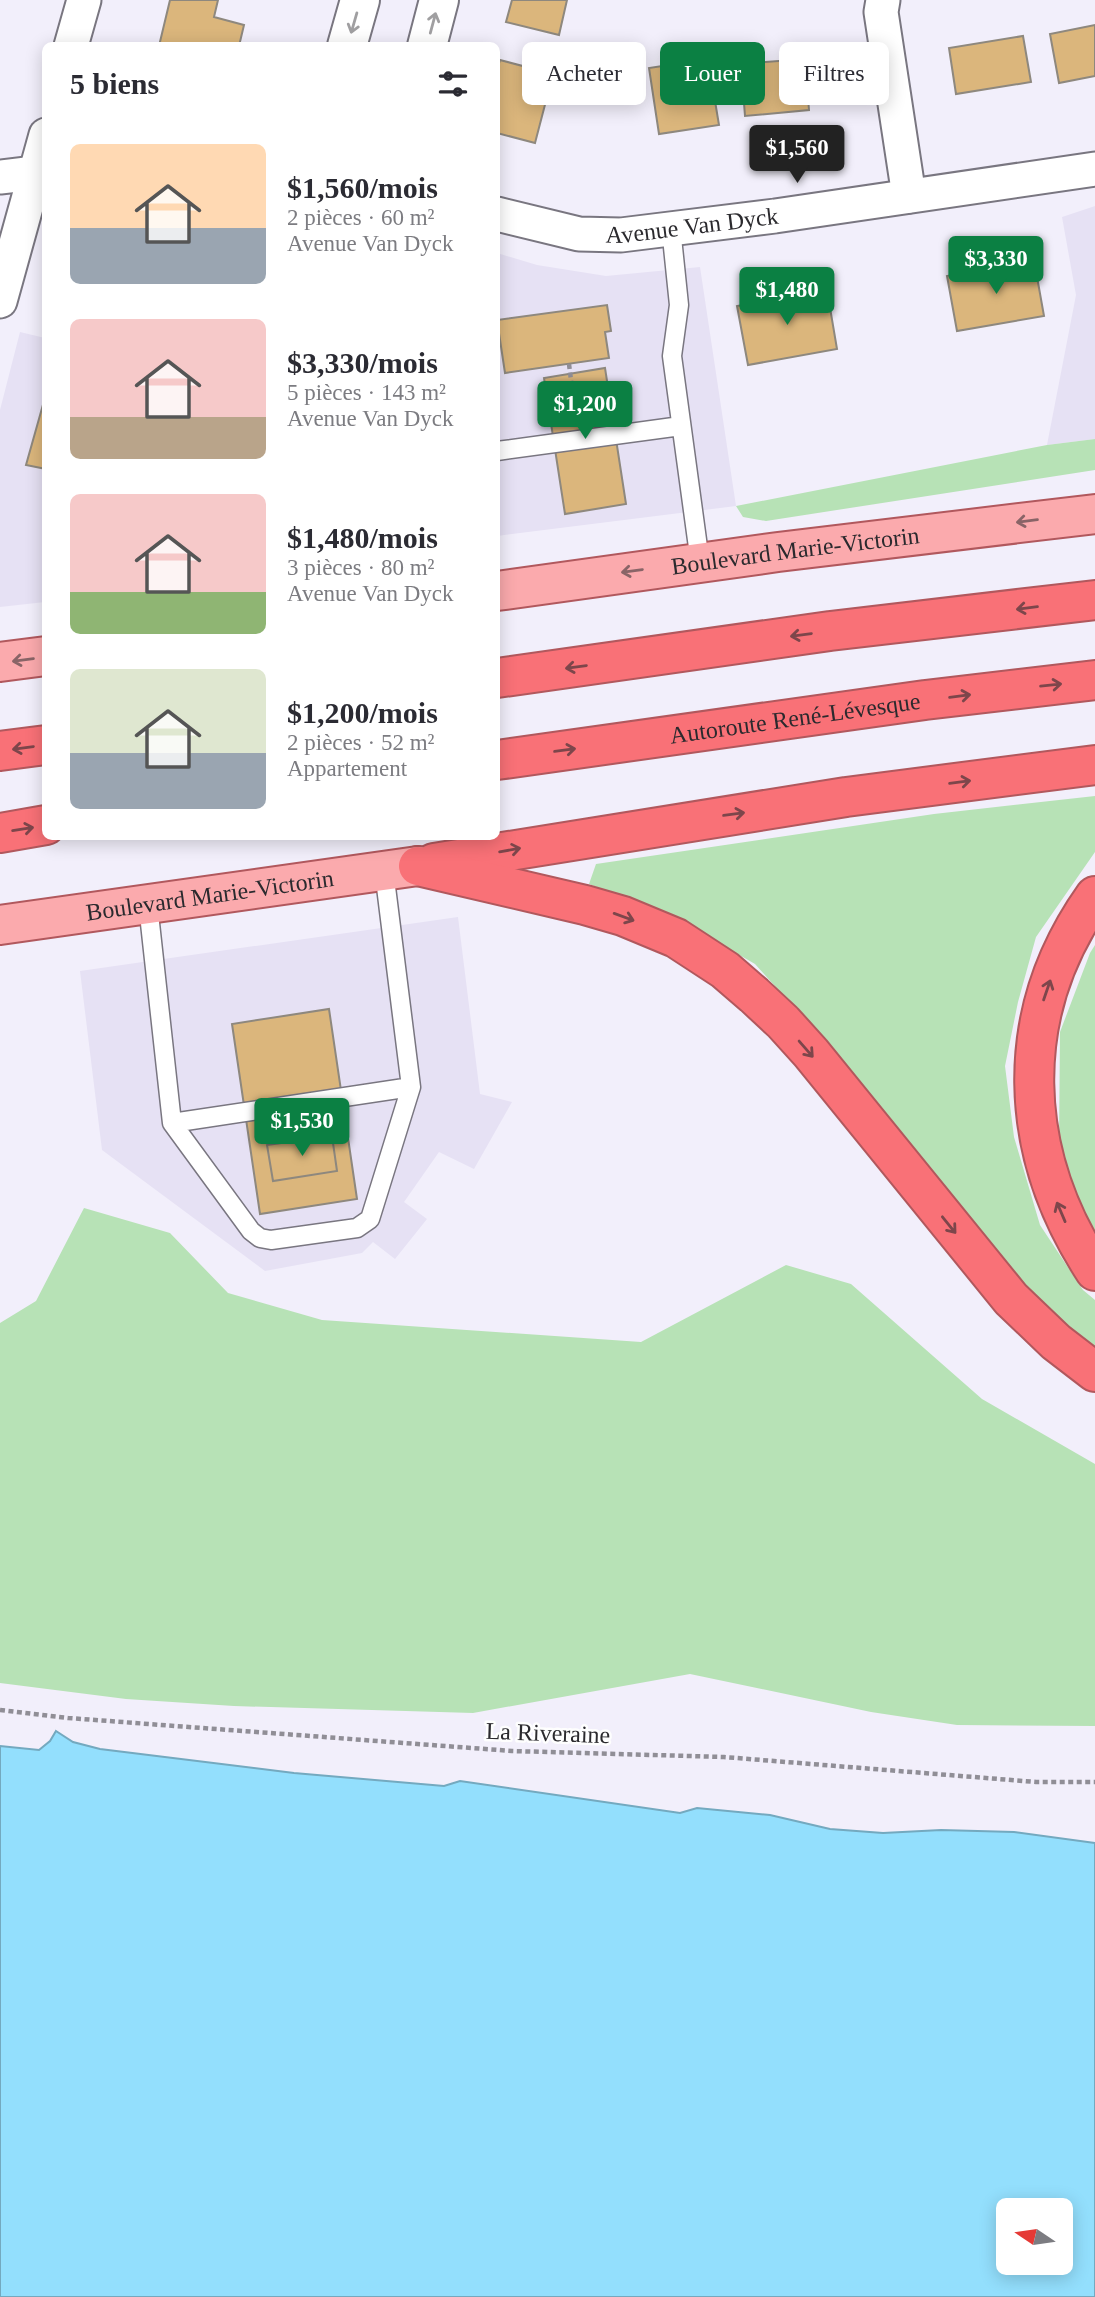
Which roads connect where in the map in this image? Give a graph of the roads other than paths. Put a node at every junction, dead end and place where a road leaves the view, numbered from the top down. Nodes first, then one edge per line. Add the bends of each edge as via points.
1 (84, 0) edge
2 (360, 0) edge
3 (439, 0) edge
4 (883, 0) edge
5 (72, 42) edge
6 (348, 42) edge
7 (427, 42) edge
8 (42, 148) edge
9 (1095, 169) edge
10 (34, 173) junction
11 (0, 177) edge
12 (909, 196) junction
13 (500, 215) edge
14 (671, 228) junction
15 (0, 301) edge
16 (681, 426) junction
17 (500, 452) edge
18 (1095, 514) edge
19 (700, 562) junction
20 (500, 591) edge
21 (1095, 600) edge
22 (42, 657) edge
23 (0, 663) edge
24 (500, 678) edge
25 (1095, 680) edge
26 (42, 746) edge
27 (0, 751) edge
28 (500, 760) edge
29 (1095, 765) edge
30 (42, 826) edge
31 (0, 833) edge
32 (401, 868) junction
33 (1095, 896) edge
34 (148, 905) junction
35 (0, 925) edge
36 (411, 1087) junction
37 (172, 1123) junction
38 (1095, 1271) edge
39 (1095, 1372) edge

1 - 5 street
2 -> 6 street
7 -> 3 street
4 - 12 street via 881,12
8 - 10 street
9 - 12 street, Avenue Van Dyck
10 - 11 street
10 - 15 street
12 - 14 street, Avenue Van Dyck
13 - 14 street, Avenue Van Dyck via 579,234 621,235
14 - 16 lane via 680,305 672,356
16 - 17 lane
16 - 19 lane
18 -> 19 main road, Boulevard Marie-Victorin
19 -> 20 main road, Boulevard Marie-Victorin
21 -> 24 highway via 830,631
22 -> 23 main road
28 -> 25 highway, Autoroute René-Lévesque
26 -> 27 highway
32 -> 29 highway via 846,797
31 -> 30 highway
32 - 34 main road, Boulevard Marie-Victorin
32 - 36 lane
32 -> 39 highway via 623,916 676,939 725,970 811,1054 1011,1299
38 -> 33 highway via 1056,1199 1041,1147 1033,1091 1044,999 1061,953
34 - 35 main road, Boulevard Marie-Victorin
34 - 37 lane
36 - 37 lane
36 - 37 lane via 370,1219 357,1228 260,1238

